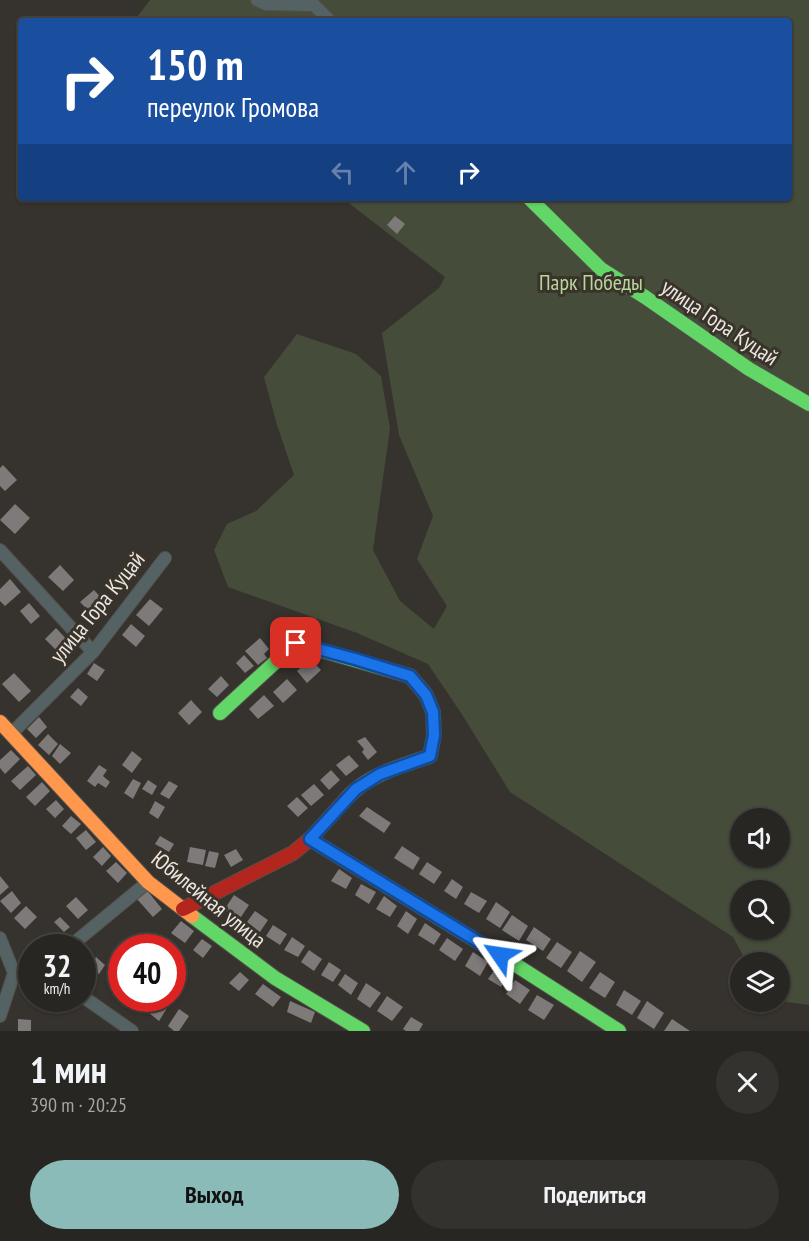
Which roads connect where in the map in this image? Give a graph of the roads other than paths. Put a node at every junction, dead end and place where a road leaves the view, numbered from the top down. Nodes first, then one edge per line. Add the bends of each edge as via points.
1 (257, 0) edge
2 (327, 18) edge
3 (532, 201) edge
4 (809, 404) edge
5 (0, 550) edge
6 (165, 558) dead end
7 (93, 652) junction
8 (220, 713) dead end
9 (0, 722) edge
10 (11, 734) junction
11 (310, 839) junction
12 (148, 882) junction
13 (183, 909) junction
14 (85, 934) edge
15 (0, 938) edge
16 (18, 972) edge
17 (14, 973) junction
18 (96, 1006) edge
19 (0, 1016) edge
20 (132, 1031) edge
21 (363, 1031) edge
22 (619, 1031) edge

1 - 2 street via 266,4 314,4
3 - 4 street, улица Гора Куцай via 601,269 749,369
5 - 7 street
6 - 7 street, улица Гора Куцай
7 - 10 street, улица Гора Куцай
8 - 11 street via 296,643 410,676 426,695 433,712 430,756 380,774 356,789
9 - 10 street, Юбилейная улица
10 - 12 street, Юбилейная улица
11 - 13 street via 292,853
11 - 22 street
12 - 13 street, Юбилейная улица
12 - 14 street
13 - 21 street, Юбилейная улица via 275,978
15 - 17 street
16 - 17 street
17 - 19 street
18 - 20 street

